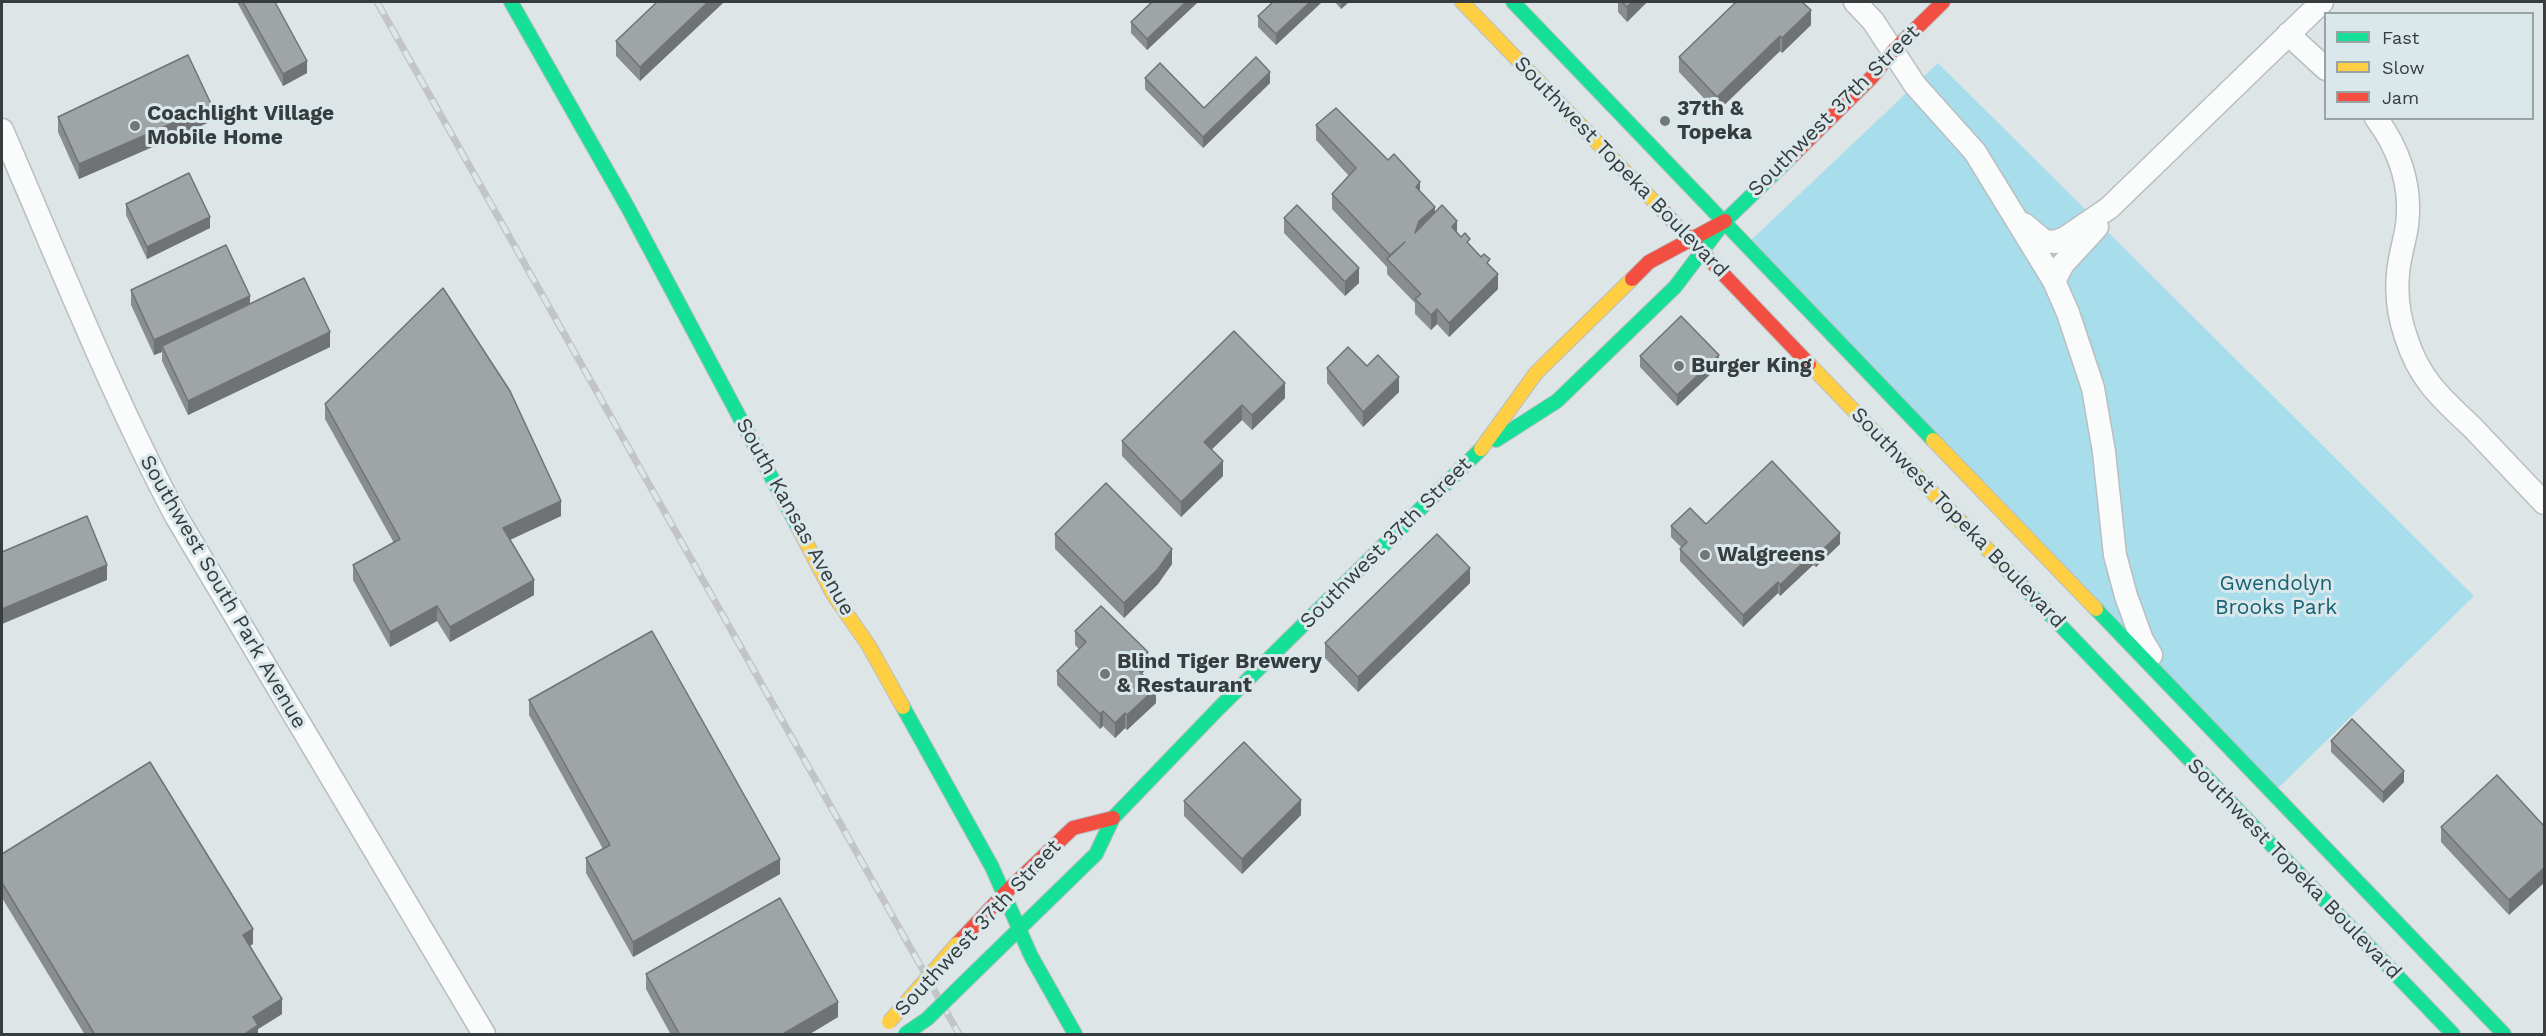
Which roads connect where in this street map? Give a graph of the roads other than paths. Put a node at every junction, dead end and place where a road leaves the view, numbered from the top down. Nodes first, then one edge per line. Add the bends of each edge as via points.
1 (511, 2) edge
2 (1461, 2) edge
3 (1855, 2) edge
4 (1943, 2) edge
5 (2322, 2) edge
6 (1518, 3) edge
7 (1491, 32) junction
8 (2288, 34) junction
9 (1892, 52) junction
10 (2324, 68) edge
11 (2377, 120) edge
12 (2, 129) edge
13 (2109, 208) junction
14 (2010, 210) junction
15 (1725, 221) junction
16 (1691, 239) junction
17 (1702, 251) junction
18 (2054, 281) junction
19 (1482, 448) junction
20 (2544, 503) edge
21 (2167, 682) junction
22 (1113, 818) junction
23 (1005, 893) junction
24 (1020, 928) junction
25 (920, 1027) edge
26 (484, 1035) edge
27 (881, 1035) edge
28 (905, 1035) edge
29 (1075, 1035) edge
30 (2453, 1035) edge
31 (2504, 1035) edge

1 - 23 main road, South Kansas Avenue via 627,206 833,594 870,646
2 - 7 main road, Southwest Topeka Boulevard
3 - 9 street via 1874,21
4 - 9 main road, Southwest 37th Street
5 - 8 street
6 - 7 street
6 - 15 main road, Southwest Topeka Boulevard
7 - 16 main road, Southwest Topeka Boulevard
8 - 10 street
8 - 13 street
9 - 14 street via 1915,85 1975,152
9 - 15 main road, Southwest 37th Street via 1872,77
11 - 20 street via 2398,156 2406,182 2408,209 2398,300 2412,354 2446,405
12 - 26 street, Southwest South Park Avenue via 103,368 150,468
13 - 14 street via 2055,242 2044,241
13 - 18 street via 2094,232 2063,264
14 - 18 street
15 - 16 main road, Southwest 37th Street
15 - 17 main road, Southwest 37th Street
15 - 21 main road, Southwest Topeka Boulevard
16 - 17 main road, Southwest Topeka Boulevard
16 - 19 main road, Southwest 37th Street via 1649,262 1536,373
17 - 19 main road, Southwest 37th Street via 1675,287 1557,400
17 - 30 main road, Southwest Topeka Boulevard
18 - 21 street via 2080,342 2093,388 2115,555 2126,596 2142,640
19 - 22 main road, Southwest 37th Street
21 - 31 main road, Southwest Topeka Boulevard
22 - 23 main road, Southwest 37th Street via 1073,828
22 - 24 main road, Southwest 37th Street via 1096,854
23 - 24 main road, South Kansas Avenue
23 - 27 main road, Southwest 37th Street, bridge
24 - 25 main road, Southwest 37th Street, bridge
24 - 29 main road, South Kansas Avenue via 1031,956
25 - 28 main road, Southwest 37th Street, bridge

